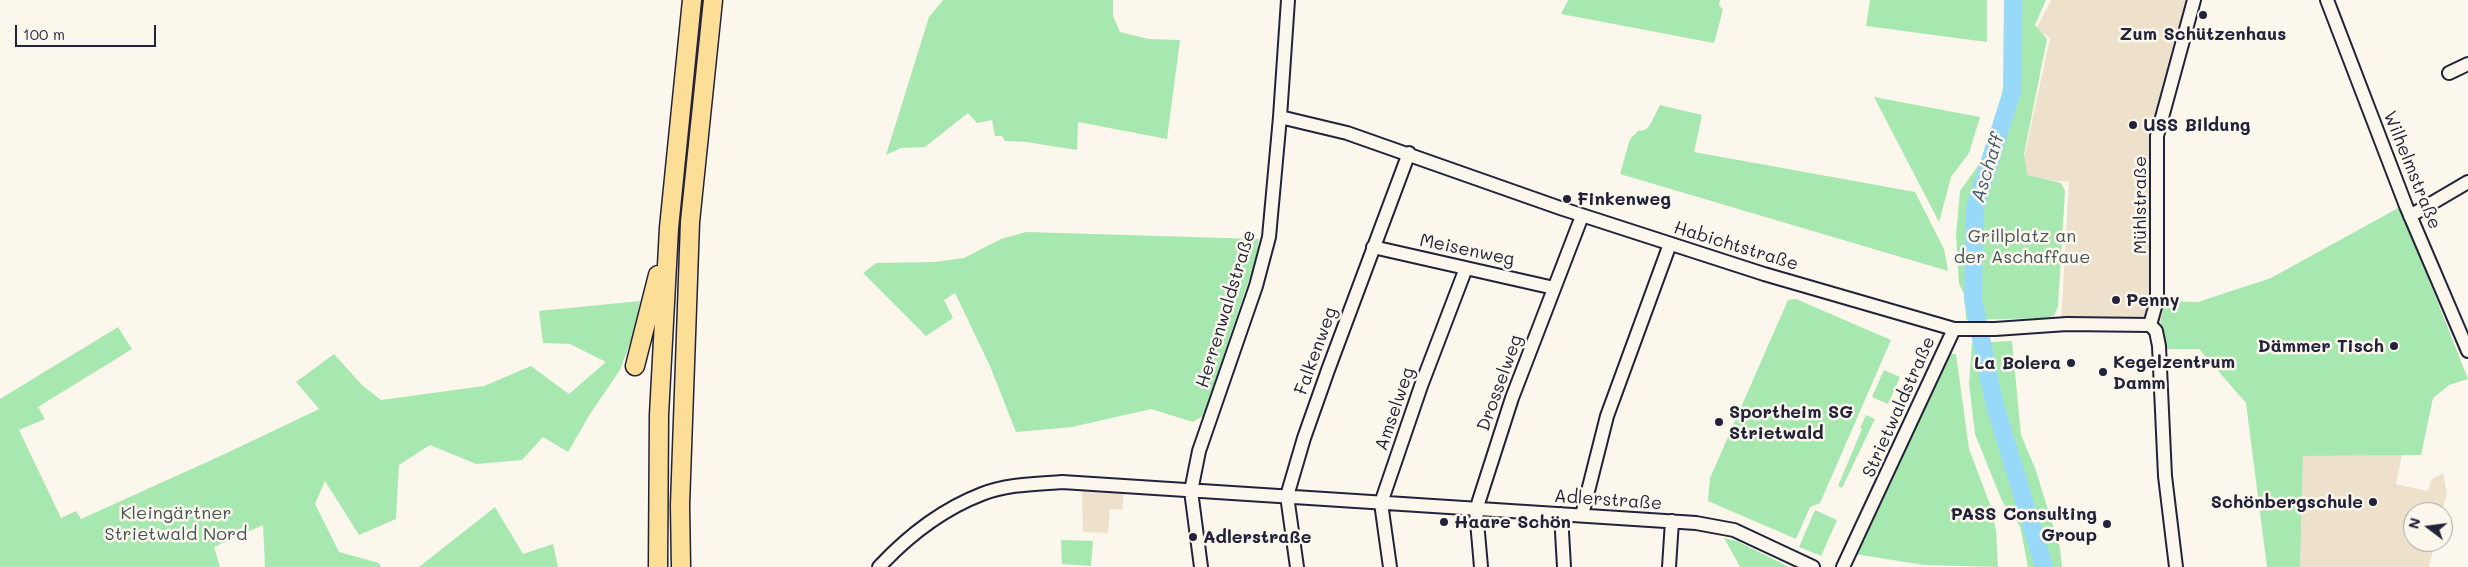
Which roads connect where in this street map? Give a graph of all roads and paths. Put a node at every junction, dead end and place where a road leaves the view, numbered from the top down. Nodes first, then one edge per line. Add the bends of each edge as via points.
1 (692, 0) edge
2 (713, 0) edge
3 (1288, 0) edge
4 (2194, 0) edge
5 (2327, 0) edge
6 (2468, 64) edge
7 (2449, 73) dead end
8 (1280, 117) junction
9 (1409, 153) junction
10 (2468, 182) edge
11 (1582, 216) junction
12 (2410, 216) junction
13 (669, 228) junction
14 (1670, 244) junction
15 (1373, 247) junction
16 (1466, 268) junction
17 (1554, 288) junction
18 (2150, 325) junction
19 (1954, 329) junction
20 (2468, 351) edge
21 (635, 366) dead end
22 (1191, 491) junction
23 (1287, 496) junction
24 (1381, 503) junction
25 (1476, 510) junction
26 (1561, 514) junction
27 (1582, 515) junction
28 (1672, 522) junction
29 (658, 567) edge
30 (681, 567) edge
31 (878, 567) edge
32 (1200, 567) edge
33 (1297, 567) edge
34 (1390, 567) edge
35 (1481, 567) edge
36 (1564, 567) edge
37 (1669, 567) edge
38 (1813, 567) edge
39 (1843, 567) edge
40 (2176, 567) edge

1 - 13 highway
2 - 30 highway via 690,222 680,504
3 - 8 street, Herrenwaldstraße
4 - 18 street, Mühlstraße via 2157,136 2157,300
5 - 12 street, Wilhelmstraße
6 - 7 street
8 - 9 street, Habichtstraße via 1347,132
8 - 22 street, Herrenwaldstraße via 1269,237 1256,286 1198,451
9 - 11 street, Habichtstraße
9 - 15 street, Falkenweg
10 - 12 street
11 - 14 street, Habichtstraße
11 - 17 street, Drosselweg
12 - 20 street, Wilhelmstraße
13 - 21 highway
13 - 29 highway via 659,415
14 - 19 street, Habichtstraße
14 - 27 street via 1607,416
15 - 16 street, Meisenweg
15 - 23 street, Falkenweg via 1304,438
16 - 17 street, Meisenweg
16 - 24 street, Amselweg
17 - 25 street, Drosselweg via 1512,398
18 - 19 street, Strietwaldstraße via 2067,324
18 - 40 street via 2156,331 2159,346 2164,476
19 - 39 street, Strietwaldstraße
22 - 23 street, Adlerstraße
22 - 31 street, Adlerstraße via 1062,482 1022,485 983,493 916,532
22 - 32 street, Herrenwaldstraße
23 - 24 street, Adlerstraße
23 - 33 street, Falkenweg
24 - 25 street, Adlerstraße
24 - 34 street, Amselweg
25 - 26 street, Adlerstraße
25 - 35 street, Drosselweg
26 - 27 street, Adlerstraße
26 - 36 street
27 - 28 street, Adlerstraße
28 - 37 street
28 - 38 street, Adlerstraße via 1720,526

